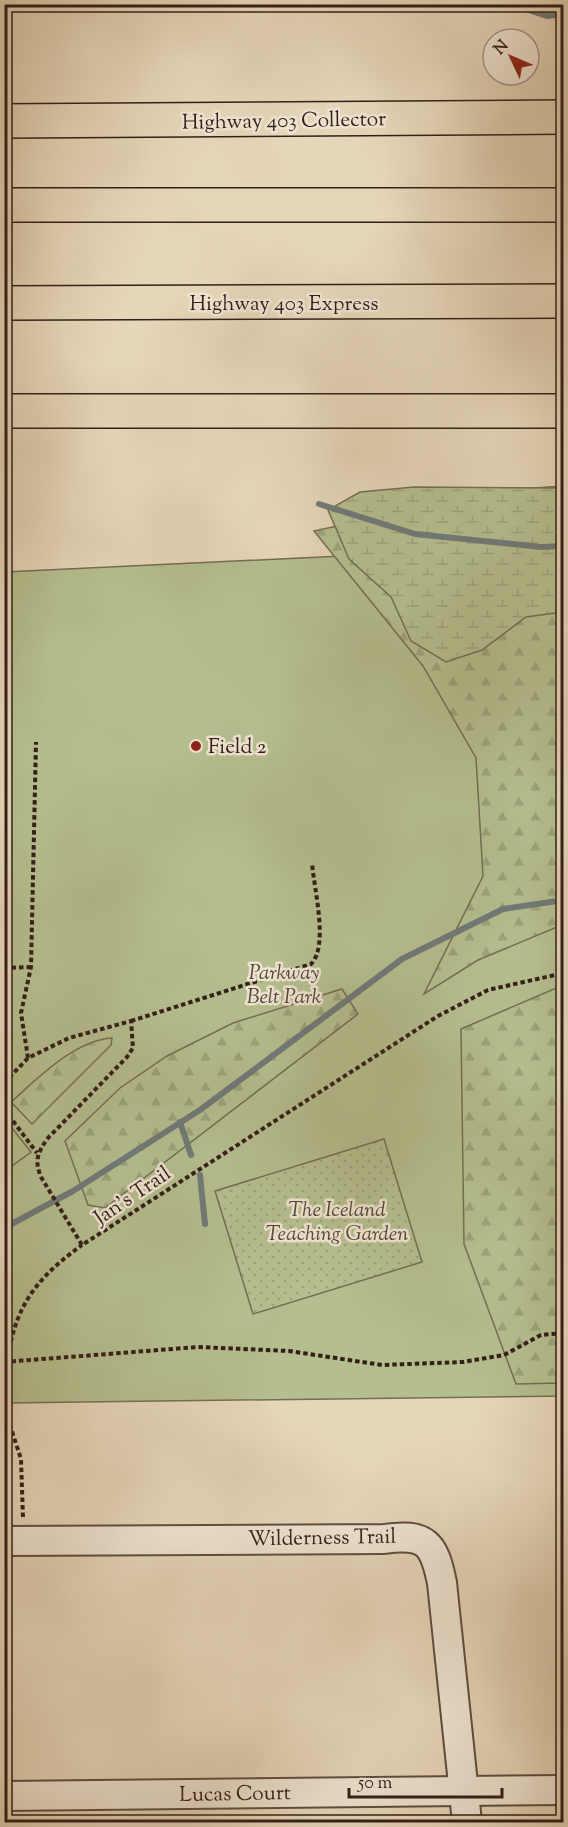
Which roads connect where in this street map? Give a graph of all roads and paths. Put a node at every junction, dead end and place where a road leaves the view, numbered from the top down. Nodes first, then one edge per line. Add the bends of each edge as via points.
1 (564, 117) edge
2 (4, 121) edge
3 (4, 205) edge
4 (564, 205) edge
5 (564, 301) edge
6 (4, 303) edge
7 (4, 411) edge
8 (564, 411) edge
9 (36, 742) dead end
10 (312, 863) dead end
11 (31, 967) junction
12 (4, 968) edge
13 (564, 973) edge
14 (130, 1021) junction
15 (28, 1058) junction
16 (4, 1083) edge
17 (4, 1109) edge
18 (37, 1153) junction
19 (82, 1245) junction
20 (564, 1333) edge
21 (6, 1362) edge
22 (4, 1394) edge
23 (14, 1540) edge
24 (465, 1790) junction
25 (564, 1790) edge
26 (4, 1796) edge
27 (467, 1822) edge

1 - 2 highway, Highway 403 Collector
3 - 4 highway
5 - 6 highway, Highway 403 Express
7 - 8 highway
9 - 11 path
10 - 14 path via 321,943 318,957 311,964
11 - 12 path
11 - 15 path via 21,1013
13 - 19 path, Jan's Trail via 488,990 438,1016
14 - 15 path via 69,1038
14 - 18 path via 132,1048 127,1057
15 - 16 path
17 - 18 path
18 - 19 path, Jan's Trail via 36,1166 41,1177
19 - 21 path via 43,1278 23,1305
20 - 21 path via 541,1335 504,1355 463,1362 382,1365 289,1351 198,1347
21 - 22 path
22 - 23 path via 21,1459
23 - 24 street, Wilderness Trail via 372,1539 408,1535 417,1538 437,1558 442,1583
24 - 25 street, Lucas Court
24 - 26 street, Lucas Court
24 - 27 street, Wilderness Trail

